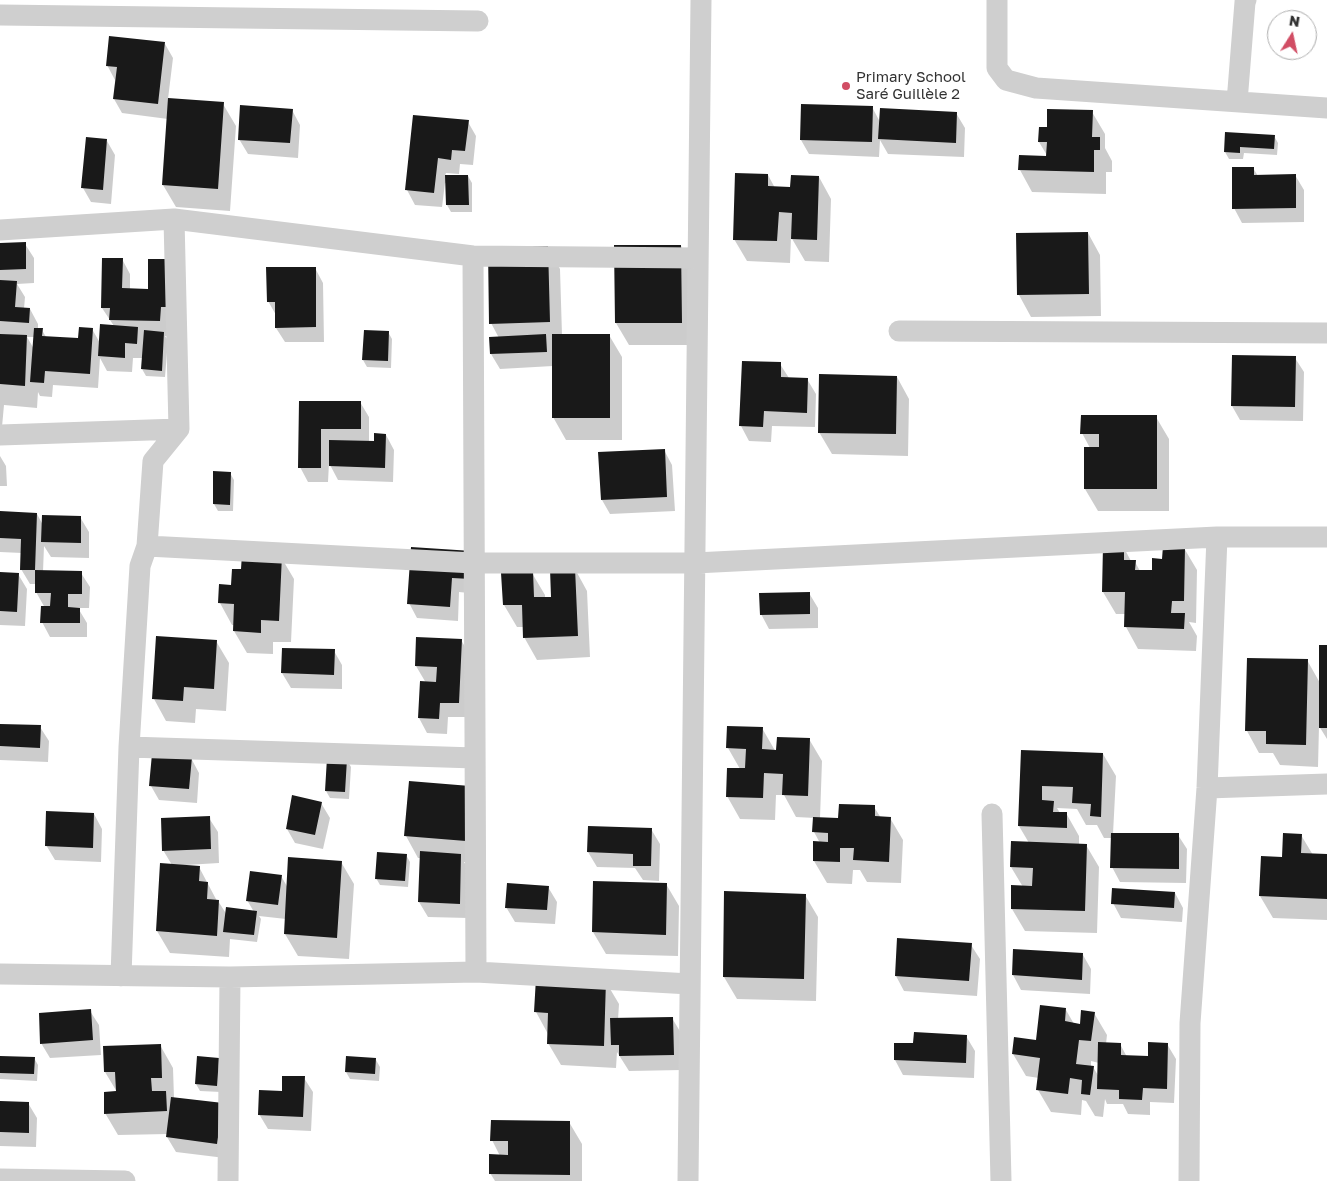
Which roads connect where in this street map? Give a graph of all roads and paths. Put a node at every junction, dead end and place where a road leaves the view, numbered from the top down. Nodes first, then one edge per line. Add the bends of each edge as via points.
1 (701, 0) edge
2 (997, 0) edge
3 (1246, 0) edge
4 (0, 15) edge
5 (478, 21) dead end
6 (1237, 102) junction
7 (1327, 108) edge
8 (174, 219) junction
9 (0, 230) edge
10 (473, 256) junction
11 (698, 258) junction
12 (899, 331) dead end
13 (1327, 332) edge
14 (178, 429) junction
15 (0, 435) edge
16 (1217, 537) junction
17 (1327, 538) edge
18 (147, 546) junction
19 (474, 562) junction
20 (695, 563) junction
21 (129, 747) junction
22 (475, 758) junction
23 (1327, 784) edge
24 (1206, 788) junction
25 (992, 814) dead end
26 (476, 972) junction
27 (0, 974) edge
28 (121, 976) junction
29 (230, 977) junction
30 (690, 984) junction
31 (0, 1179) edge
32 (126, 1181) edge
33 (228, 1181) edge
34 (688, 1181) edge
35 (1001, 1181) edge
36 (1189, 1181) edge

1 - 11 street
2 - 6 street via 997,68 1006,80 1036,88
3 - 6 street
4 - 5 street
6 - 7 street
8 - 9 street
8 - 10 street
8 - 14 street
10 - 11 street
10 - 19 street
11 - 20 street
12 - 13 street
14 - 15 street
14 - 18 street via 153,461
16 - 17 street
16 - 20 street
16 - 24 street
18 - 19 street
18 - 21 street via 140,566
19 - 20 street
19 - 22 street
20 - 30 street
21 - 22 street
21 - 28 street
22 - 26 street
23 - 24 street
24 - 36 street via 1190,1023
25 - 35 street
26 - 29 street
26 - 30 street
27 - 28 street
28 - 29 street
29 - 33 street
30 - 34 street
31 - 32 street

